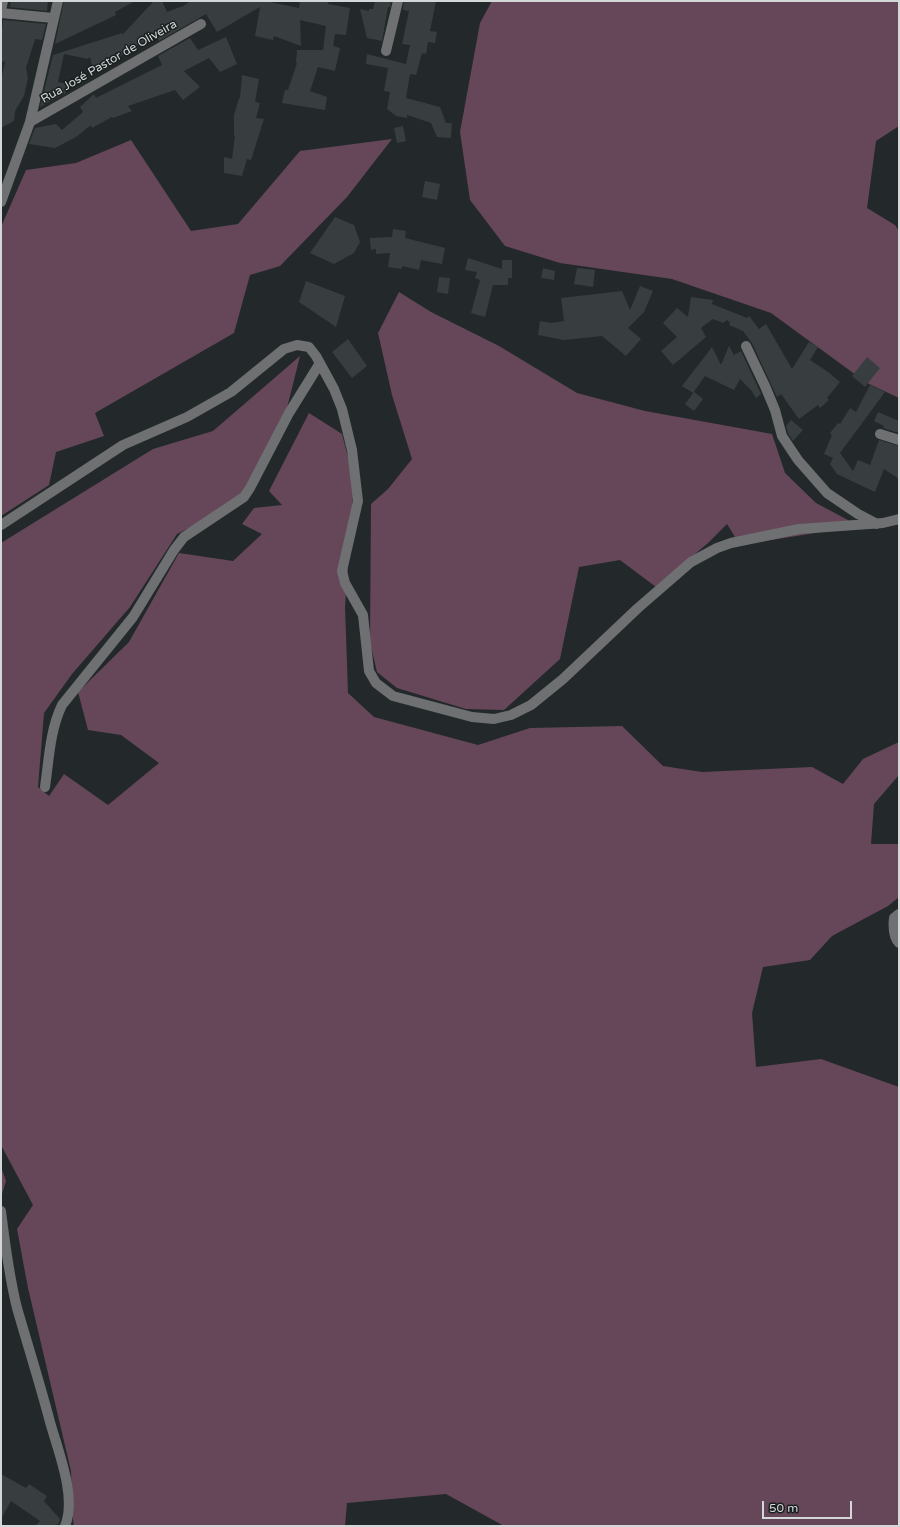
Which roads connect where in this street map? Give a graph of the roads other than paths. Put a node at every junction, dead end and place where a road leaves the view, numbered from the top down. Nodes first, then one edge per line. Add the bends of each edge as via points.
1 (3, 1) edge
2 (58, 1) edge
3 (398, 1) edge
4 (1, 10) edge
5 (1, 13) edge
6 (53, 18) junction
7 (201, 24) dead end
8 (386, 51) dead end
9 (30, 122) junction
10 (1, 202) edge
11 (746, 346) dead end
12 (320, 363) junction
13 (880, 434) dead end
14 (899, 440) edge
15 (899, 519) edge
16 (877, 524) junction
17 (1, 525) edge
18 (45, 787) dead end
19 (899, 914) edge
20 (899, 943) edge
21 (1, 1211) edge
22 (65, 1526) edge

1 - 4 street
2 - 6 street
3 - 8 street
5 - 6 street
6 - 9 street
7 - 9 street, Rua José Pastor de Oliveira
9 - 10 street
11 - 16 street via 775,410 782,436 798,460 827,492
12 - 16 street via 342,409 357,485 358,501 343,563 343,578 363,615 369,671 376,683 393,696 472,717 494,718 511,715 531,705 545,694 638,608 691,562 704,554 731,543 799,529
12 - 17 street via 309,347 297,344 284,349 231,392 187,417 123,445
12 - 18 street via 289,412 244,497 184,537 133,617 62,705 52,730
13 - 14 street
15 - 16 street
19 - 20 street via 894,918 894,935
21 - 22 street via 17,1307 64,1470 68,1504 68,1519

